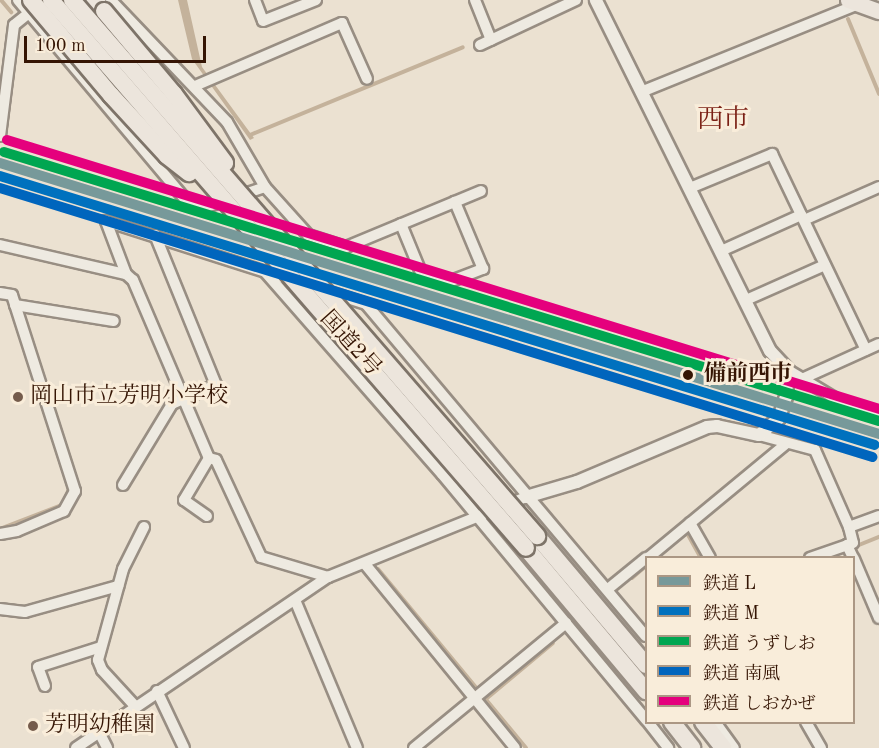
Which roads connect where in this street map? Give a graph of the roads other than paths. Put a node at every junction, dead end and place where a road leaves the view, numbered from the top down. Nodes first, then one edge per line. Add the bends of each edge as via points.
1 (18, 0) edge
2 (51, 0) edge
3 (72, 0) edge
4 (94, 0) edge
5 (255, 0) edge
6 (316, 0) edge
7 (475, 0) edge
8 (576, 0) edge
9 (596, 0) edge
10 (859, 1) edge
11 (115, 4) edge
12 (30, 6) edge
13 (879, 11) edge
14 (491, 39) junction
15 (480, 45) dead end
16 (64, 56) junction
17 (368, 79) dead end
18 (204, 83) junction
19 (641, 92) junction
20 (0, 136) edge
21 (265, 187) junction
22 (879, 187) edge
23 (690, 188) junction
24 (481, 191) dead end
25 (216, 194) junction
26 (455, 202) junction
27 (254, 213) junction
28 (803, 217) junction
29 (401, 224) junction
30 (155, 235) junction
31 (0, 245) edge
32 (721, 251) junction
33 (825, 265) junction
34 (264, 272) junction
35 (126, 274) junction
36 (0, 292) edge
37 (746, 300) junction
38 (15, 305) junction
39 (114, 321) dead end
40 (879, 344) edge
41 (866, 350) junction
42 (788, 370) junction
43 (804, 378) junction
44 (184, 399) junction
45 (879, 416) edge
46 (759, 435) junction
47 (786, 442) junction
48 (209, 458) junction
49 (123, 485) dead end
50 (526, 497) junction
51 (476, 515) junction
52 (207, 516) dead end
53 (879, 516) edge
54 (690, 524) junction
55 (144, 527) dead end
56 (849, 527) junction
57 (0, 534) edge
58 (531, 542) junction
59 (850, 552) edge
60 (650, 556) edge
61 (709, 556) edge
62 (823, 556) edge
63 (645, 560) edge
64 (855, 563) edge
65 (365, 564) junction
66 (328, 577) junction
67 (118, 586) junction
68 (608, 589) junction
69 (295, 600) junction
70 (0, 609) edge
71 (603, 613) junction
72 (879, 618) edge
73 (566, 623) junction
74 (645, 635) edge
75 (101, 647) junction
76 (645, 654) edge
77 (645, 664) edge
78 (45, 686) dead end
79 (645, 690) edge
80 (157, 691) junction
81 (479, 695) junction
82 (135, 706) junction
83 (645, 720) edge
84 (649, 724) edge
85 (673, 724) edge
86 (692, 724) edge
87 (704, 724) edge
88 (716, 724) edge
89 (807, 724) edge
90 (99, 732) junction
91 (76, 748) edge
92 (107, 748) edge
93 (184, 748) edge
94 (357, 748) edge
95 (414, 748) edge
96 (515, 748) edge
97 (668, 748) edge
98 (692, 748) edge
99 (710, 748) edge
100 (723, 748) edge
101 (734, 748) edge
102 (821, 748) edge

1 - 12 street
2 - 25 highway, 国道2号, bridge
3 - 27 highway, 国道2号, bridge
4 - 27 highway, bridge via 174,94 229,168
5 - 6 street via 263,21
7 - 14 street
8 - 14 street
9 - 19 street
10 - 13 main road
10 - 19 street
11 - 16 street
11 - 18 street
12 - 16 street
12 - 20 street via 14,25
12 - 25 highway, bridge via 167,156
14 - 15 street
16 - 21 street via 186,200 206,207
17 - 18 street via 342,23
18 - 21 street
19 - 23 street
21 - 29 street via 309,236 346,247
22 - 28 street
23 - 28 street via 772,154
23 - 32 street
24 - 26 street
25 - 58 highway, 国道2号, bridge
26 - 29 street
26 - 29 street via 483,268 446,283 422,275
27 - 58 highway, 国道2号, bridge
28 - 32 street
28 - 33 street
30 - 34 street
30 - 35 street via 106,221
30 - 44 street via 216,385
31 - 35 street
32 - 37 street
33 - 37 street
33 - 41 street
34 - 50 street via 366,304
34 - 51 street
35 - 44 street via 133,280
36 - 38 street via 12,295
37 - 42 street via 770,351
38 - 39 street
38 - 57 street via 73,497 64,511
40 - 41 street
41 - 43 street
42 - 43 street
42 - 46 street via 786,397 779,418
43 - 45 street via 843,403
44 - 48 street
44 - 49 street via 172,404
46 - 47 street
46 - 50 street via 707,427 577,482
47 - 54 street
47 - 56 street via 815,450
48 - 52 street via 184,500
48 - 66 street via 216,460 261,557
50 - 51 street
50 - 68 street
51 - 65 street
51 - 73 street
53 - 56 street
54 - 60 street
54 - 61 street
55 - 67 street
56 - 59 street via 853,543
58 - 71 highway, 国道2号
58 - 79 highway, 国道2号
59 - 62 street
63 - 68 street
64 - 72 street
65 - 66 street
65 - 81 street
66 - 69 street
67 - 70 street via 25,612
67 - 75 street
68 - 74 street
69 - 80 street
69 - 94 street
71 - 76 highway
71 - 77 highway, 国道2号
73 - 81 street
73 - 83 street
75 - 78 street via 38,668
75 - 82 street via 98,660 102,670
80 - 82 street
80 - 93 street
81 - 95 street
81 - 96 street
82 - 90 street
84 - 97 street
85 - 98 highway
86 - 99 highway
87 - 100 highway
88 - 101 street
89 - 102 street
90 - 91 street
90 - 92 street

